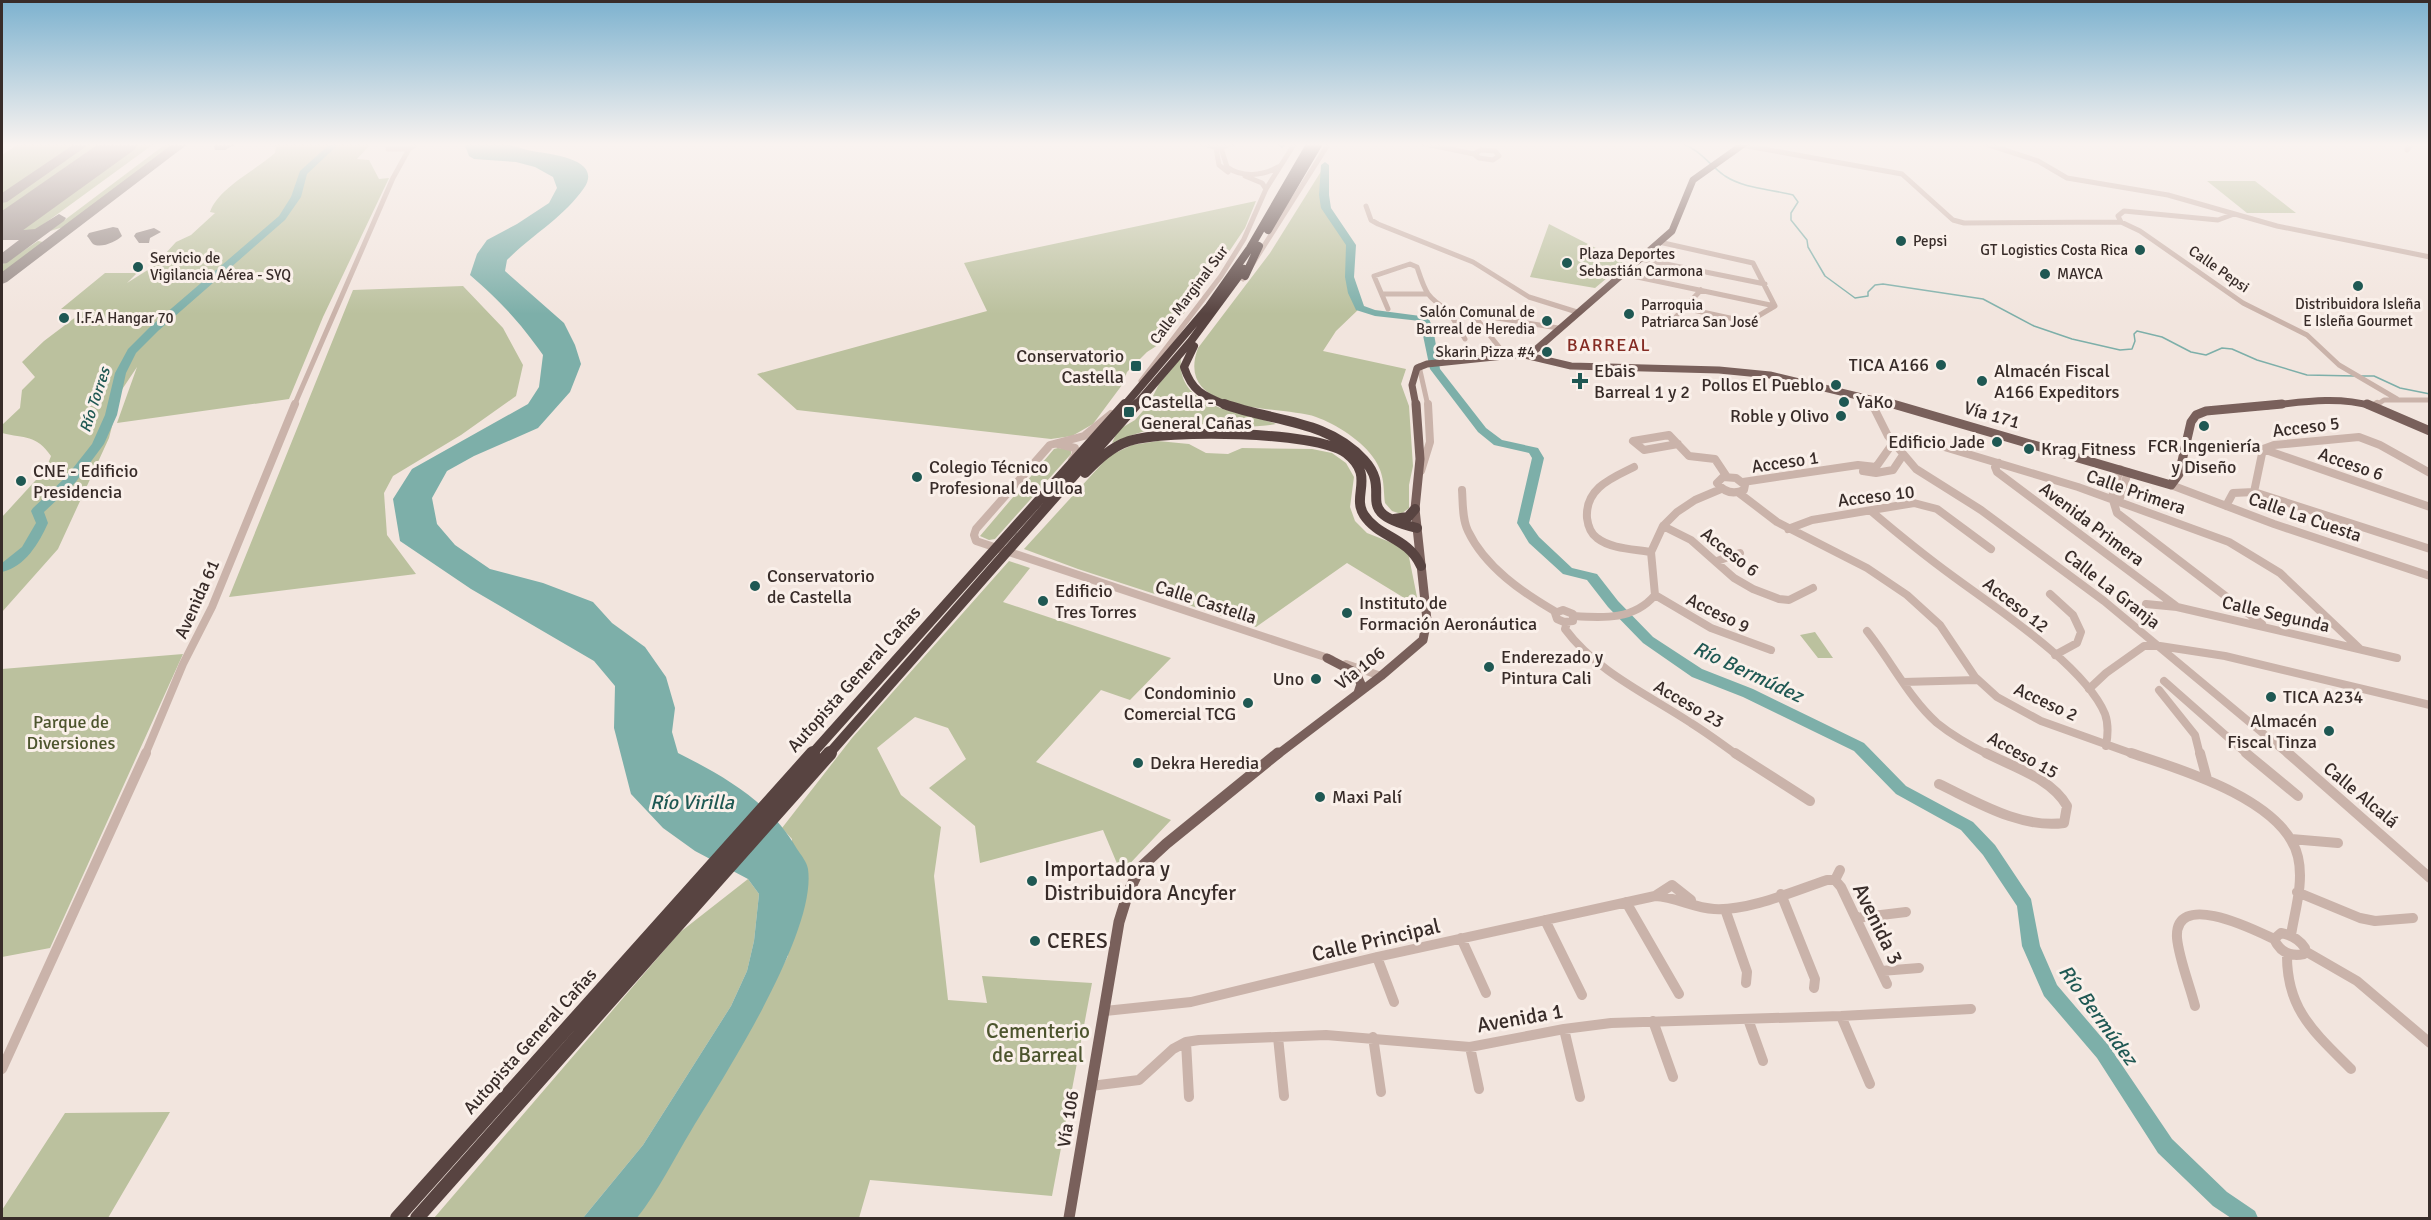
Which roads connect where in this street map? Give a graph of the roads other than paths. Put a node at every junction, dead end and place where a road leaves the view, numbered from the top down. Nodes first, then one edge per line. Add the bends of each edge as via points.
1 (383, 200) edge
2 (1261, 200) edge
3 (1278, 200) edge
4 (1286, 200) edge
5 (1295, 200) edge
6 (1686, 200) edge
7 (1931, 200) edge
8 (2185, 200) edge
9 (1366, 206) dead end
10 (2234, 214) junction
11 (2121, 222) junction
12 (1659, 243) junction
13 (1259, 246) junction
14 (2430, 257) edge
15 (1641, 259) junction
16 (1623, 274) junction
17 (1243, 279) junction
18 (1765, 284) junction
19 (1701, 290) junction
20 (1382, 294) junction
21 (1426, 294) junction
22 (1775, 306) junction
23 (1684, 308) junction
24 (1388, 309) dead end
25 (1448, 310) junction
26 (1577, 312) junction
27 (1472, 313) junction
28 (1673, 321) dead end
29 (1558, 328) junction
30 (1465, 339) dead end
31 (1524, 355) junction
32 (1508, 357) junction
33 (1419, 366) junction
34 (1132, 395) junction
35 (1870, 398) junction
36 (2397, 399) junction
37 (2430, 400) edge
38 (2374, 406) junction
39 (2430, 431) edge
40 (1911, 437) dead end
41 (1054, 443) junction
42 (1893, 443) junction
43 (1678, 444) junction
44 (2263, 449) junction
45 (1903, 455) junction
46 (2000, 463) junction
47 (1634, 467) dead end
48 (1832, 470) junction
49 (1065, 471) junction
50 (2124, 471) junction
51 (1420, 473) junction
52 (2430, 473) edge
53 (1727, 477) junction
54 (1743, 482) junction
55 (2170, 485) junction
56 (1721, 489) junction
57 (1462, 490) dead end
58 (2253, 492) junction
59 (1739, 493) junction
60 (2115, 500) junction
61 (2226, 506) junction
62 (2430, 507) edge
63 (1415, 509) junction
64 (1871, 511) junction
65 (1388, 518) junction
66 (1663, 526) junction
67 (1788, 528) junction
68 (1417, 529) junction
69 (1387, 532) junction
70 (1016, 544) junction
71 (1991, 549) dead end
72 (2430, 549) edge
73 (1651, 552) junction
74 (1740, 553) dead end
75 (1717, 561) junction
76 (1421, 566) junction
77 (2430, 576) edge
78 (1813, 588) dead end
79 (2050, 594) dead end
80 (1655, 595) junction
81 (2146, 604) dead end
82 (2177, 607) junction
83 (1556, 612) junction
84 (1574, 616) junction
85 (1567, 623) junction
86 (2266, 626) junction
87 (1867, 631) dead end
88 (2160, 646) junction
89 (2360, 649) junction
90 (1771, 650) dead end
91 (2055, 655) junction
92 (1327, 658) junction
93 (2397, 658) dead end
94 (1381, 676) junction
95 (1977, 680) junction
96 (2164, 681) dead end
97 (1903, 682) junction
98 (2090, 689) junction
99 (2159, 690) dead end
100 (1358, 693) junction
101 (2181, 698) junction
102 (2168, 701) junction
103 (2430, 705) edge
104 (2106, 747) junction
105 (804, 774) junction
106 (2206, 779) junction
107 (1939, 784) dead end
108 (2298, 796) dead end
109 (1810, 801) dead end
110 (2291, 839) junction
111 (2338, 843) dead end
112 (1840, 870) dead end
113 (2430, 878) edge
114 (1835, 880) junction
115 (2297, 892) junction
116 (1781, 894) junction
117 (1626, 902) junction
118 (1725, 909) junction
119 (1906, 912) dead end
120 (1857, 918) junction
121 (2414, 918) dead end
122 (1545, 920) junction
123 (2291, 935) junction
124 (1461, 938) junction
125 (2274, 939) junction
126 (654, 942) junction
127 (2305, 951) junction
128 (2287, 953) junction
129 (1377, 957) junction
130 (1919, 968) dead end
131 (1881, 971) junction
132 (1746, 983) dead end
133 (1887, 984) dead end
134 (1814, 988) dead end
135 (1486, 993) dead end
136 (1582, 994) dead end
137 (1678, 994) dead end
138 (1394, 1002) dead end
139 (2195, 1006) dead end
140 (1971, 1009) dead end
141 (1105, 1011) junction
142 (1841, 1016) junction
143 (1748, 1018) junction
144 (1653, 1021) junction
145 (1564, 1029) junction
146 (1278, 1037) junction
147 (1373, 1037) junction
148 (1186, 1042) junction
149 (2430, 1043) edge
150 (1470, 1047) junction
151 (1763, 1061) dead end
152 (2, 1069) edge
153 (2351, 1069) dead end
154 (1673, 1077) dead end
155 (1870, 1084) dead end
156 (1091, 1086) junction
157 (1479, 1089) dead end
158 (1381, 1092) dead end
159 (1284, 1096) dead end
160 (1189, 1097) dead end
161 (1580, 1097) dead end
162 (397, 1218) edge
163 (417, 1218) edge
164 (1069, 1218) edge

1 - 152 street, Avenida 61 via 212,607
2 - 34 street, Calle Marginal Sur via 1244,239 1221,276
3 - 34 highway, Autopista General Cañas via 1227,281 1171,353
4 - 13 highway, Autopista General Cañas
5 - 17 street
6 - 12 main road via 1672,231
7 - 11 street, Calle Pepsi via 1953,220 1964,223
8 - 10 street
9 - 26 street via 1373,222 1473,262 1529,297
10 - 11 street via 2218,220 2124,211 2118,216
10 - 14 street
11 - 36 street, Calle Pepsi via 2243,303 2307,335 2339,364
12 - 15 main road
12 - 18 street via 1753,263
13 - 17 highway
13 - 70 highway, Autopista General Cañas via 1191,341
15 - 16 main road
15 - 18 street
16 - 19 street
16 - 26 main road
17 - 65 highway via 1188,354 1186,370 1190,383 1227,406 1304,423 1340,440 1373,471 1377,480 1376,507
18 - 22 street
19 - 22 street
19 - 23 street
20 - 21 street
20 - 21 street via 1374,276 1410,264 1417,267
20 - 24 street
21 - 25 street
22 - 23 street via 1748,322
23 - 28 street
25 - 27 street
25 - 30 street
26 - 29 main road
27 - 29 street
27 - 32 street
29 - 31 main road via 1532,353
31 - 32 main road
31 - 35 main road, Vía 171 via 1571,366 1751,372
32 - 33 main road
33 - 51 main road, Vía 106 via 1412,385
33 - 51 street via 1432,430 1429,452
34 - 41 street via 1090,432
34 - 49 highway, Autopista General Cañas
35 - 42 street, Calle La Granja
35 - 50 main road, Vía 171
36 - 37 street
36 - 38 street
38 - 39 main road
38 - 55 main road via 2327,399 2206,411 2191,422 2179,474
40 - 46 street, Calle Primera
41 - 49 street via 1076,450
41 - 92 street, Calle Castella via 976,530 974,537 978,542
42 - 45 street, Calle La Granja
42 - 48 street, Acceso 1 via 1876,467 1858,465
43 - 43 street via 1644,450 1634,441 1669,435
43 - 53 street via 1691,457 1715,459
44 - 52 street, Acceso 5 via 2359,437
44 - 58 street, Acceso 5
44 - 62 street, Acceso 6
45 - 48 street, Acceso 1 via 1888,472
45 - 88 street, Calle La Granja via 1916,469 2018,534
46 - 60 street, Calle Primera
46 - 82 street, Avenida Primera via 1995,467 1997,472
47 - 73 street via 1596,489 1586,519 1597,538
48 - 54 street, Acceso 1
49 - 105 highway, Autopista General Cañas
50 - 55 main road, Vía 171
50 - 60 street
51 - 63 main road, Vía 106
53 - 54 street
53 - 56 street via 1718,481
54 - 59 street via 1744,490
55 - 61 street, Calle La Cuesta
56 - 59 street
56 - 66 street via 1695,500
57 - 83 street via 1465,523 1475,543 1508,580
58 - 61 street via 2233,493
58 - 72 street
59 - 67 street, Acceso 2
60 - 86 street via 2112,507 2124,519
60 - 89 street, Calle Primera via 2245,550 2280,573
61 - 77 street, Calle La Cuesta
63 - 65 highway via 1404,519
63 - 68 main road, Vía 106
64 - 67 street, Acceso 10 via 1812,520
64 - 71 street, Acceso 10 via 1914,503 1927,506 1947,515
64 - 91 street, Acceso 12
65 - 68 highway
66 - 73 street
66 - 75 street, Acceso 6 via 1691,540
67 - 95 street, Acceso 2 via 1874,571 1897,587 1940,626
68 - 69 highway
68 - 76 main road, Vía 106
69 - 70 highway via 1363,516 1359,505 1364,484 1361,471 1337,448 1295,438 1176,434 1141,437 1112,448
69 - 76 highway via 1411,548
70 - 105 highway, Autopista General Cañas
73 - 80 street
74 - 75 street
75 - 78 street, Acceso 6 via 1734,578 1779,599 1789,600
76 - 94 main road, Vía 106 via 1427,620 1423,640
79 - 91 street via 2069,609 2081,632 2077,643
80 - 84 street via 1635,613
80 - 90 street, Acceso 9 via 1715,631
81 - 82 street, Calle Segunda
82 - 86 street, Calle Segunda
83 - 84 street via 1566,610
83 - 85 street, Acceso 23 via 1557,619
84 - 85 street
85 - 109 street, Acceso 23 via 1565,629 1574,642 1625,684
86 - 89 street, Calle Segunda
87 - 97 street
88 - 98 street via 2144,646
88 - 103 street, Calle La Granja via 2225,656
88 - 113 street, Calle Alcalá
89 - 93 street, Calle Segunda
91 - 98 street, Acceso 12
92 - 94 street, Calle Castella
92 - 100 main road via 1356,673 1361,684
94 - 100 main road, Vía 106
95 - 97 street
95 - 104 street, Acceso 2 via 2023,712
96 - 101 street
97 - 107 street, Acceso 15 via 1952,734 2044,782 2063,799 2067,815 2064,823 2043,824 1988,807
98 - 104 street, Acceso 12 via 2108,722
99 - 102 street
100 - 141 main road, Vía 106 via 1212,806 1140,868 1119,922
101 - 102 street
101 - 108 street
102 - 106 street via 2195,735
104 - 106 street, Acceso 2
105 - 126 highway, Autopista General Cañas
106 - 110 street, Acceso 2 via 2246,798
110 - 111 street
110 - 115 street, Acceso 2 via 2299,868
112 - 114 street
114 - 116 street, Calle Principal
114 - 120 street, Avenida 3
115 - 121 street via 2360,918
115 - 123 street, Acceso 2
116 - 118 street, Calle Principal
116 - 134 street via 1815,979
117 - 118 street, Calle Principal via 1674,897 1700,907
117 - 122 street, Calle Principal
117 - 137 street
118 - 132 street via 1748,972
119 - 120 street
120 - 131 street, Avenida 3
122 - 124 street, Calle Principal
122 - 136 street
123 - 125 street via 2277,934
123 - 127 street
124 - 129 street, Calle Principal
124 - 135 street
125 - 128 street
125 - 139 street via 2215,915 2199,914 2185,919 2178,926 2177,937
126 - 162 highway, Autopista General Cañas
126 - 163 highway, Autopista General Cañas
127 - 128 street via 2297,956
127 - 149 street via 2359,981
128 - 153 street via 2291,995 2304,1016
129 - 138 street
129 - 141 street, Calle Principal via 1191,1002
130 - 131 street
131 - 133 street, Avenida 3
140 - 142 street, Avenida 1
141 - 156 main road, Vía 106
142 - 143 street, Avenida 1
142 - 155 street
143 - 144 street, Avenida 1
143 - 151 street
144 - 145 street, Avenida 1
144 - 154 street
145 - 150 street, Avenida 1
145 - 161 street
146 - 147 street, Avenida 1
146 - 148 street, Avenida 1
146 - 159 street
147 - 150 street, Avenida 1
147 - 158 street
148 - 156 street via 1139,1080
148 - 160 street
150 - 157 street
156 - 164 main road, Vía 106

